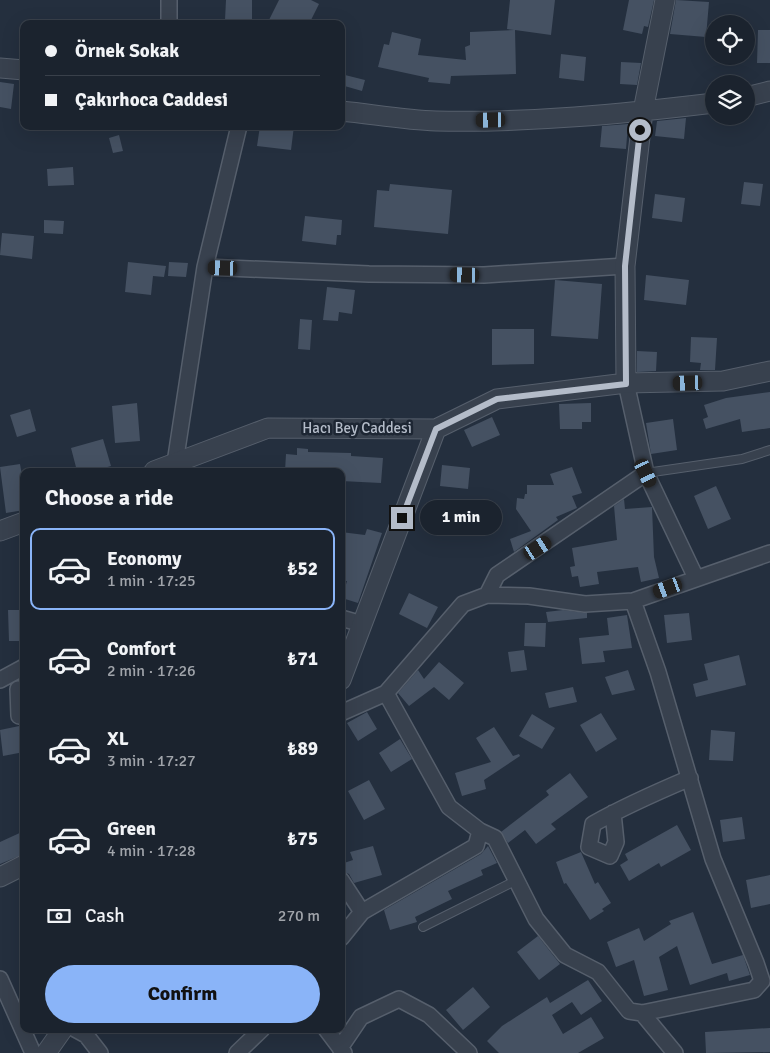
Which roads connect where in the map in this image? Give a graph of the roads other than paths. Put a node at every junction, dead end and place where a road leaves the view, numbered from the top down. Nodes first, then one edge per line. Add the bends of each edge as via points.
1 (168, 0) edge
2 (664, 0) edge
3 (169, 20) edge
4 (0, 68) edge
5 (20, 70) edge
6 (770, 91) edge
7 (755, 95) edge
8 (705, 104) edge
9 (345, 111) edge
10 (643, 111) junction
11 (238, 130) edge
12 (625, 266) junction
13 (205, 267) junction
14 (770, 371) edge
15 (626, 384) junction
16 (436, 429) junction
17 (770, 450) edge
18 (175, 463) junction
19 (162, 468) edge
20 (646, 473) junction
21 (20, 524) edge
22 (0, 531) edge
23 (768, 555) edge
24 (696, 578) junction
25 (487, 595) junction
26 (633, 601) junction
27 (345, 619) edge
28 (362, 624) junction
29 (20, 668) edge
30 (345, 669) edge
31 (3, 678) edge
32 (20, 691) edge
33 (386, 693) junction
34 (20, 704) edge
35 (345, 711) edge
36 (19, 716) dead end
37 (690, 778) junction
38 (613, 813) junction
39 (480, 831) junction
40 (20, 867) edge
41 (0, 877) edge
42 (517, 880) junction
43 (345, 886) edge
44 (362, 912) junction
45 (423, 927) dead end
46 (345, 933) edge
47 (0, 979) edge
48 (766, 981) edge
49 (642, 1013) junction
50 (20, 1024) edge
51 (24, 1033) edge
52 (60, 1033) edge
53 (82, 1033) edge
54 (258, 1033) edge
55 (329, 1033) edge
56 (342, 1050) edge
57 (33, 1053) edge
58 (46, 1053) edge
59 (100, 1053) edge
60 (237, 1053) edge
61 (469, 1053) edge
62 (675, 1053) edge

1 - 3 street
2 - 10 street
4 - 5 street
6 - 7 street
8 - 10 street
9 - 10 street via 434,121 509,120
10 - 12 street
11 - 13 street
12 - 13 street via 484,275
12 - 15 street
13 - 18 street
14 - 15 street, Hacı Bey Caddesi via 723,381
15 - 16 street, Hacı Bey Caddesi via 497,399
15 - 20 street
16 - 18 street, Hacı Bey Caddesi via 268,428
16 - 28 street
17 - 20 lane via 742,459
18 - 19 street, Hacı Bey Caddesi
20 - 24 street
20 - 25 street via 497,575
21 - 22 street
23 - 24 street
24 - 26 street
25 - 26 street via 529,596 585,604
25 - 33 street via 463,604
26 - 37 street
27 - 28 street
28 - 30 street
29 - 31 street
31 - 32 street
33 - 35 street
33 - 39 street via 449,807
34 - 36 street
37 - 38 street
37 - 48 street via 713,859
38 - 38 street via 593,824 589,847 610,856 623,843
39 - 42 street via 495,838
39 - 44 street via 476,846
40 - 41 street
42 - 45 lane
42 - 49 street via 536,919 565,954 598,972 629,1011
43 - 44 street
44 - 46 street
47 - 50 street
48 - 49 street via 754,990
49 - 62 street
51 - 57 street
52 - 58 street
53 - 59 street
54 - 60 street
55 - 56 street
56 - 61 street via 361,1017 399,999 429,1015

